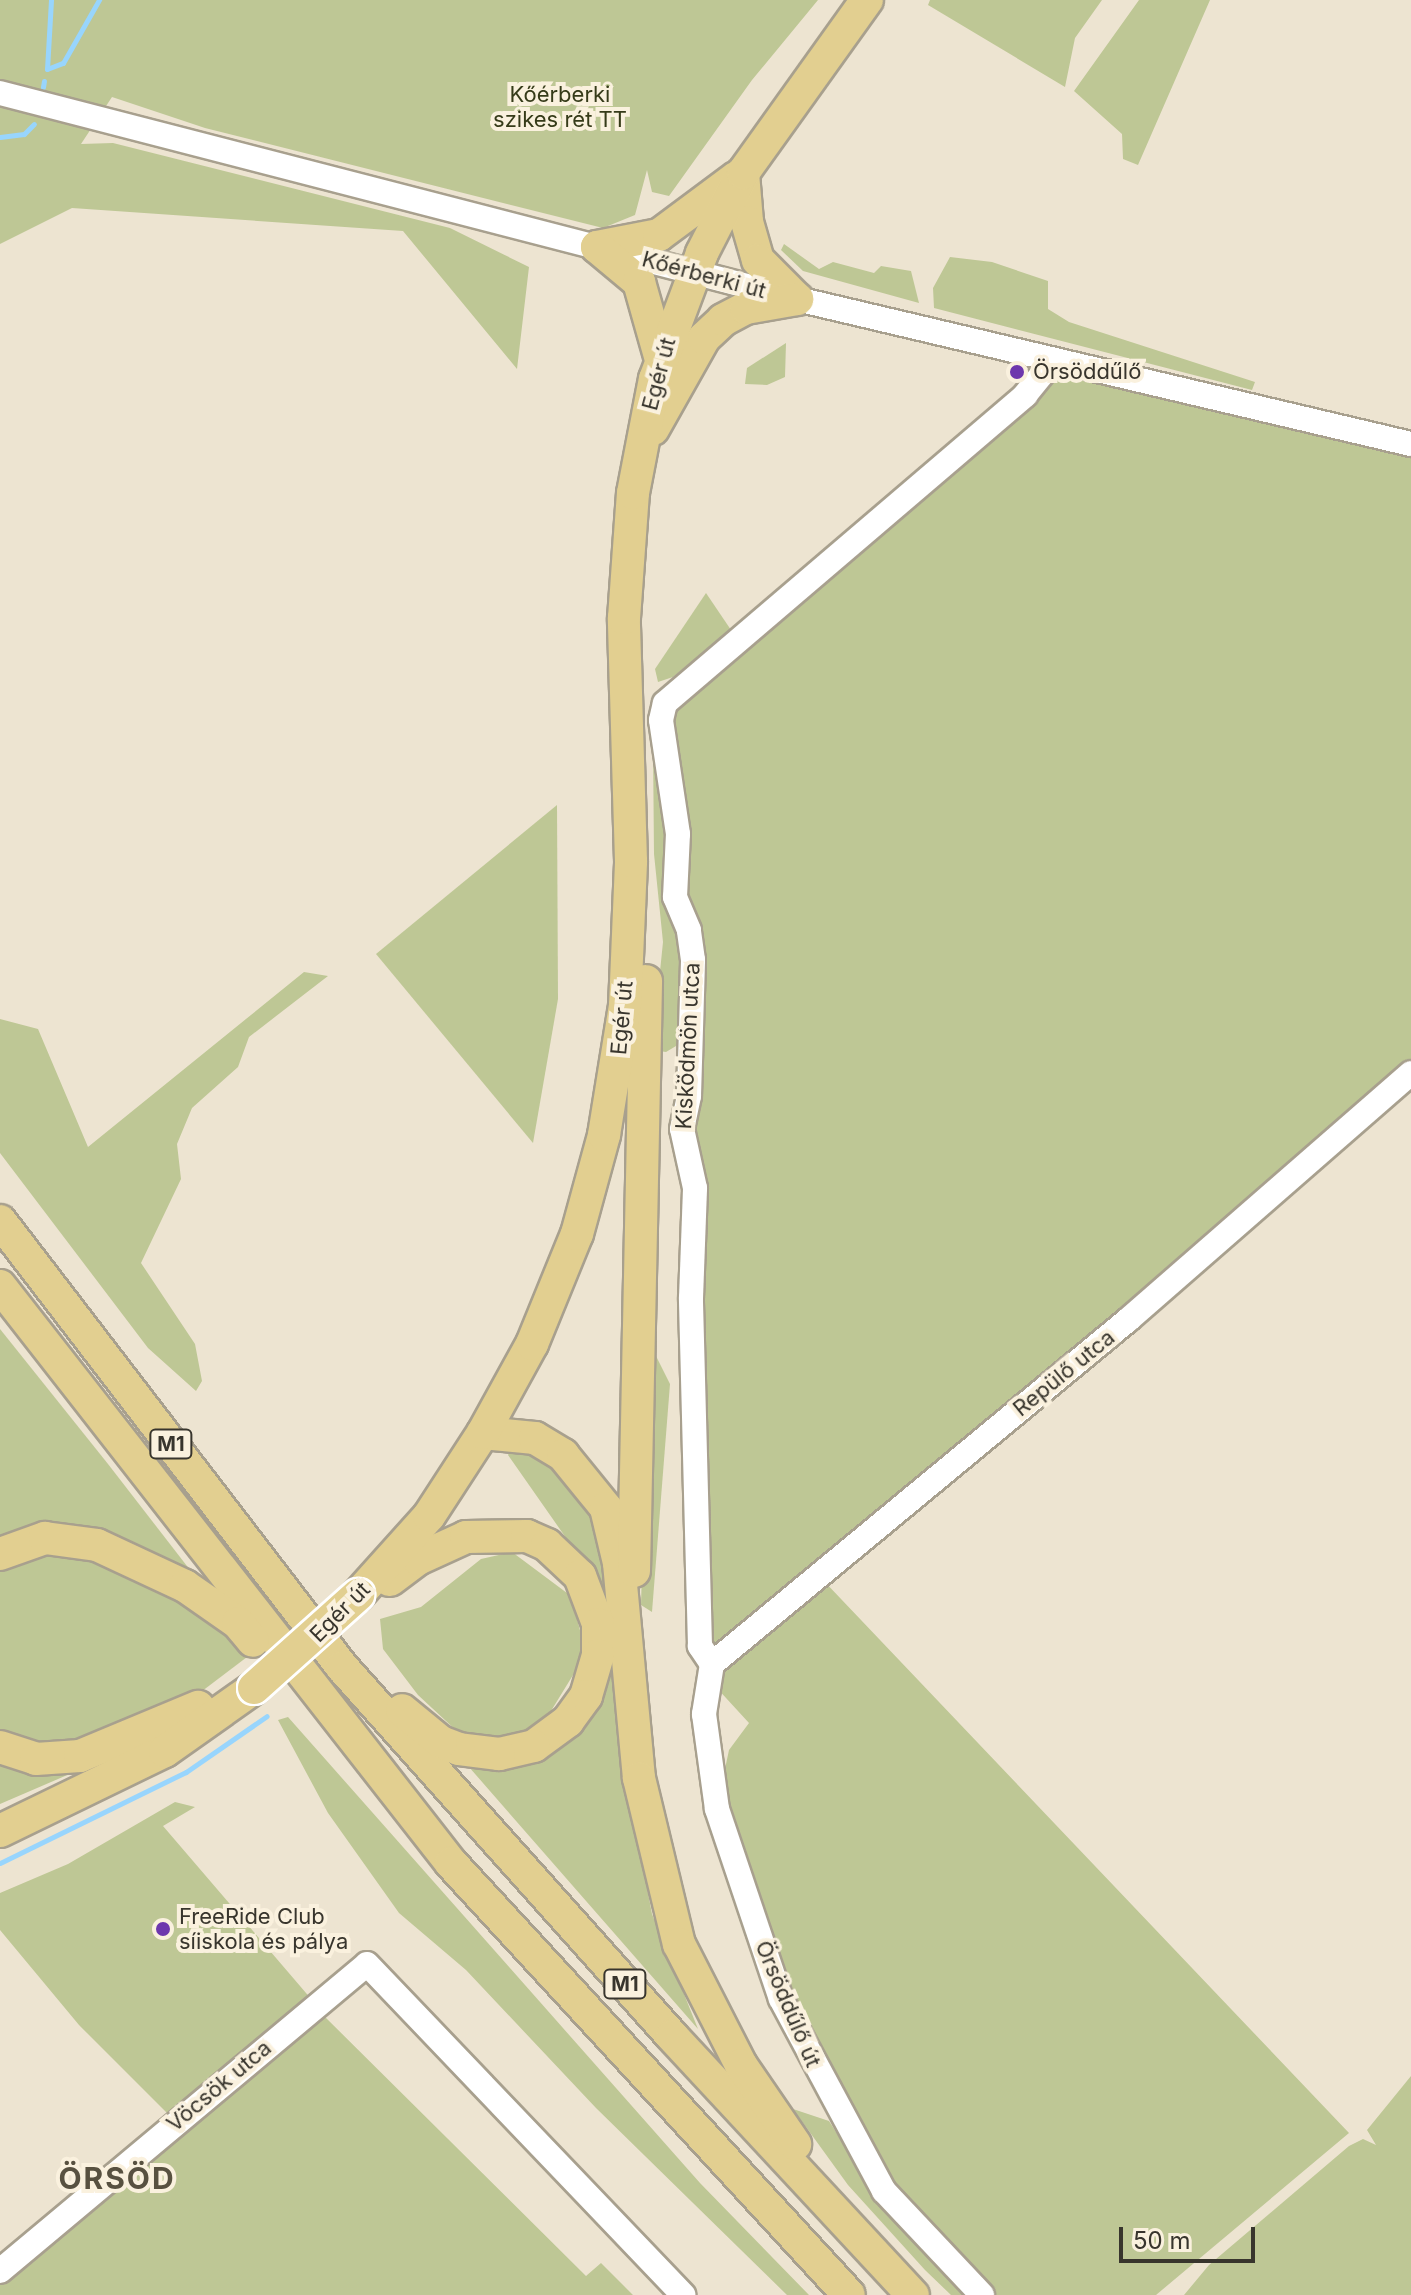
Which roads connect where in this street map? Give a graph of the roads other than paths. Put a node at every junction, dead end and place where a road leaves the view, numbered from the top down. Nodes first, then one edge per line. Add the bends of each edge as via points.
1 (867, 0) edge
2 (0, 93) edge
3 (743, 173) junction
4 (597, 247) junction
5 (694, 271) junction
6 (797, 299) junction
7 (660, 358) junction
8 (1052, 362) junction
9 (1411, 444) edge
10 (642, 446) junction
11 (631, 861) junction
12 (1411, 1073) edge
13 (0, 1221) edge
14 (0, 1286) edge
15 (483, 1433) junction
16 (0, 1554) edge
17 (358, 1595) junction
18 (712, 1664) junction
19 (342, 1667) junction
20 (630, 1674) junction
21 (254, 1688) junction
22 (0, 1747) edge
23 (368, 1761) junction
24 (0, 1831) edge
25 (0, 2271) edge
26 (683, 2295) edge
27 (849, 2295) edge
28 (913, 2295) edge
29 (921, 2295) edge
30 (982, 2295) edge

1 - 3 main road, Egér út
2 - 4 street, Kőérberki út
3 - 4 main road via 659,235
3 - 5 main road, Egér út
3 - 6 main road via 747,222 758,260
4 - 5 street, Kőérberki út
4 - 7 main road via 639,282
5 - 6 street, Kőérberki út
5 - 7 main road, Egér út
6 - 8 street, Kőérberki út
6 - 10 main road via 746,308 704,338
7 - 10 main road, Egér út
8 - 9 street, Kőérberki út
8 - 18 street, Kisködmön utca via 1025,395 665,703 661,720 678,834 675,897 689,930 693,960 689,1096 682,1129 695,1188 691,1298 700,1646
10 - 11 main road, Egér út via 624,618
11 - 15 main road, Egér út via 617,1064 589,1197 549,1308
11 - 20 main road via 647,928
12 - 18 street, Repülő utca via 1129,1319
13 - 19 main road, M1
14 - 23 main road, M1
15 - 17 main road, Egér út via 429,1516
15 - 20 main road via 535,1438 563,1455 593,1486 606,1508 619,1563
16 - 23 main road via 45,1538 76,1540 185,1586 238,1623 303,1703
17 - 19 main road via 454,1541 478,1534 527,1536 568,1563 590,1595 599,1641 593,1678 577,1709 551,1735 516,1752 490,1753 441,1742
17 - 21 main road, Egér út, bridge
18 - 30 street, Örsöddűlő út via 704,1714 717,1809 781,1999 884,2191
19 - 28 main road, M1 via 672,2036
20 - 29 main road via 650,1835 679,1944 696,1981 741,2065 795,2145 898,2256
21 - 22 main road via 80,1756 36,1759
21 - 24 main road, Egér út via 165,1751
23 - 27 main road, M1 via 451,1863 638,2071
25 - 26 street, Vöcsök utca via 367,1964

